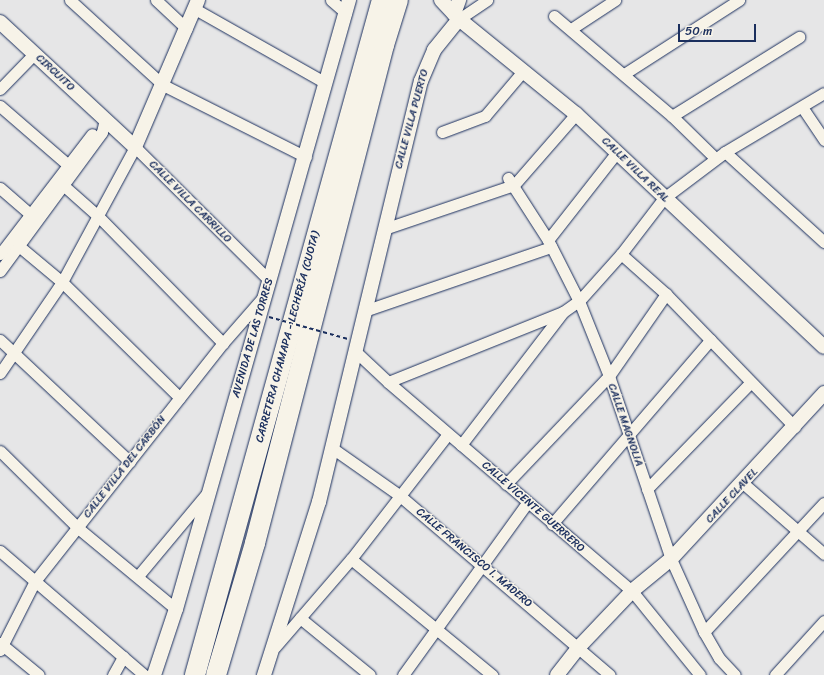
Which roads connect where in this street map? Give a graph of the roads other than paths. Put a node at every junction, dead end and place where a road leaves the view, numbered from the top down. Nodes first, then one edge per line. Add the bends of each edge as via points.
1 (70, 0) edge
2 (156, 0) edge
3 (331, 0) edge
4 (382, 0) edge
5 (398, 0) edge
6 (441, 0) edge
7 (459, 0) edge
8 (487, 0) edge
9 (615, 0) edge
10 (739, 0) edge
11 (197, 4) edge
12 (347, 7) edge
13 (457, 16) junction
14 (554, 16) dead end
15 (0, 22) edge
16 (187, 29) junction
17 (572, 29) junction
18 (798, 37) dead end
19 (35, 54) junction
20 (523, 71) junction
21 (624, 74) junction
22 (324, 82) junction
23 (163, 86) junction
24 (0, 89) edge
25 (824, 94) edge
26 (0, 106) edge
27 (802, 107) junction
28 (576, 114) junction
29 (672, 116) junction
30 (106, 123) junction
31 (442, 132) dead end
32 (824, 140) edge
33 (135, 147) junction
34 (617, 152) junction
35 (725, 152) junction
36 (306, 157) junction
37 (715, 158) junction
38 (67, 164) junction
39 (511, 181) junction
40 (63, 185) junction
41 (0, 188) edge
42 (664, 198) junction
43 (29, 213) junction
44 (99, 217) junction
45 (384, 228) junction
46 (824, 242) edge
47 (550, 243) junction
48 (20, 247) junction
49 (0, 254) edge
50 (621, 254) junction
51 (0, 271) edge
52 (270, 281) junction
53 (62, 282) junction
54 (666, 294) junction
55 (265, 295) junction
56 (579, 301) junction
57 (364, 311) junction
58 (563, 312) junction
59 (0, 340) edge
60 (710, 340) junction
61 (223, 343) junction
62 (352, 345) junction
63 (824, 347) edge
64 (14, 351) junction
65 (0, 373) edge
66 (609, 376) junction
67 (388, 382) junction
68 (750, 383) junction
69 (824, 394) edge
70 (180, 398) junction
71 (795, 427) junction
72 (448, 434) junction
73 (629, 435) junction
74 (461, 445) junction
75 (332, 448) junction
76 (0, 451) edge
77 (130, 462) junction
78 (506, 484) junction
79 (744, 484) junction
80 (211, 488) junction
81 (647, 489) junction
82 (399, 496) junction
83 (527, 503) junction
84 (824, 503) edge
85 (552, 524) junction
86 (78, 528) junction
87 (798, 531) junction
88 (0, 551) edge
89 (824, 554) edge
90 (351, 559) junction
91 (671, 559) junction
92 (482, 564) junction
93 (138, 576) junction
94 (35, 581) junction
95 (632, 591) junction
96 (176, 609) junction
97 (300, 618) junction
98 (824, 621) edge
99 (437, 628) junction
100 (704, 632) junction
101 (1, 646) edge
102 (578, 648) junction
103 (272, 651) junction
104 (123, 657) junction
105 (39, 675) edge
106 (113, 675) edge
107 (144, 675) edge
108 (154, 675) edge
109 (195, 675) edge
110 (216, 675) edge
111 (264, 675) edge
112 (370, 675) edge
113 (403, 675) edge
114 (492, 675) edge
115 (557, 675) edge
116 (610, 675) edge
117 (700, 675) edge
118 (735, 675) edge
119 (775, 675) edge

1 - 23 street
2 - 16 street
3 - 12 street
4 - 109 highway, CARRETERA CHAMAPA - LECHERÍA (CUOTA)
5 - 110 highway, CARRETERA CHAMAPA - LECHERÍA (CUOTA) via 384,45 255,543
6 - 13 street, CALLE VILLA REAL
7 - 13 street, CALLE VILLA PUERTO
8 - 13 street
9 - 17 street
10 - 21 street
11 - 16 street
11 - 22 street
12 - 22 street, AVENIDA DE LAS TORRES
13 - 20 street, CALLE VILLA REAL
13 - 45 street, CALLE VILLA PUERTO via 434,50 421,81
14 - 17 street
15 - 19 street, CIRCUITO
16 - 23 street
17 - 21 street
18 - 29 street
19 - 24 street
19 - 30 street, CIRCUITO
20 - 28 street, CALLE VILLA REAL
20 - 31 street via 485,116
21 - 29 street
22 - 36 street, AVENIDA DE LAS TORRES
23 - 33 street
23 - 36 street
25 - 27 street
26 - 38 street
27 - 32 street
27 - 35 street
28 - 34 street, CALLE VILLA REAL
28 - 39 street
29 - 37 street
30 - 33 street, CALLE VILLA CARRILLO
30 - 38 street via 95,129
30 - 40 street
33 - 44 street
33 - 52 street, CALLE VILLA CARRILLO
34 - 42 street, CALLE VILLA REAL
34 - 47 street
35 - 37 street
35 - 46 street
36 - 52 street, AVENIDA DE LAS TORRES
37 - 42 street
38 - 43 street
39 - 45 street
39 - 47 street, CALLE MAGNOLIA
40 - 44 street
40 - 48 street
41 - 43 street
42 - 50 street
42 - 63 street, CALLE VILLA REAL
43 - 49 street
44 - 53 street
44 - 61 street
45 - 57 street, CALLE VILLA PUERTO
47 - 56 street, CALLE MAGNOLIA
47 - 57 street
48 - 51 street
48 - 53 street
50 - 54 street
50 - 56 street
52 - 55 street, AVENIDA DE LAS TORRES
53 - 64 street
53 - 70 street
54 - 60 street
54 - 66 street
55 - 61 street, CALLE VILLA DEL CARBÓN
55 - 80 street, AVENIDA DE LAS TORRES
56 - 58 street
56 - 66 street, CALLE MAGNOLIA
57 - 62 street, CALLE VILLA PUERTO
58 - 67 street
58 - 74 street
59 - 64 street
60 - 68 street
60 - 73 street
61 - 70 street, CALLE VILLA DEL CARBÓN
62 - 67 street, CALLE VICENTE GUERRERO
62 - 75 street, CALLE VILLA PUERTO
64 - 65 street
64 - 77 street
66 - 73 street, CALLE MAGNOLIA
66 - 78 street
67 - 72 street, CALLE VICENTE GUERRERO
68 - 71 street
68 - 81 street
69 - 71 street, CALLE CLAVEL
70 - 77 street, CALLE VILLA DEL CARBÓN
71 - 79 street, CALLE CLAVEL
72 - 74 street, CALLE VICENTE GUERRERO
72 - 82 street
73 - 81 street, CALLE MAGNOLIA
73 - 85 street
74 - 78 street, CALLE VICENTE GUERRERO
75 - 82 street, CALLE FRANCISCO I. MADERO
75 - 103 street via 319,502
76 - 86 street
77 - 86 street, CALLE VILLA DEL CARBÓN
78 - 83 street, CALLE VICENTE GUERRERO
79 - 87 street
79 - 91 street, CALLE CLAVEL
80 - 93 street
80 - 96 street, AVENIDA DE LAS TORRES
81 - 91 street, CALLE MAGNOLIA
82 - 90 street
82 - 92 street, CALLE FRANCISCO I. MADERO
83 - 85 street, CALLE VICENTE GUERRERO
83 - 92 street
84 - 87 street
85 - 95 street, CALLE VICENTE GUERRERO
86 - 93 street
86 - 94 street, CALLE VILLA DEL CARBÓN
87 - 89 street
87 - 100 street
88 - 94 street
90 - 97 street
90 - 99 street
91 - 95 street, CALLE CLAVEL
91 - 100 street, CALLE MAGNOLIA
92 - 99 street
92 - 102 street, CALLE FRANCISCO I. MADERO
93 - 96 street
94 - 101 street, CALLE VILLA DEL CARBÓN
94 - 104 street
95 - 102 street, CALLE CLAVEL
95 - 117 street, CALLE VICENTE GUERRERO
96 - 108 street, AVENIDA DE LAS TORRES
97 - 103 street
97 - 112 street
98 - 119 street
99 - 113 street
99 - 114 street
100 - 118 street, CALLE MAGNOLIA via 719,658
101 - 105 street
102 - 115 street, CALLE CLAVEL
102 - 116 street, CALLE FRANCISCO I. MADERO
103 - 111 street
104 - 106 street
104 - 107 street

